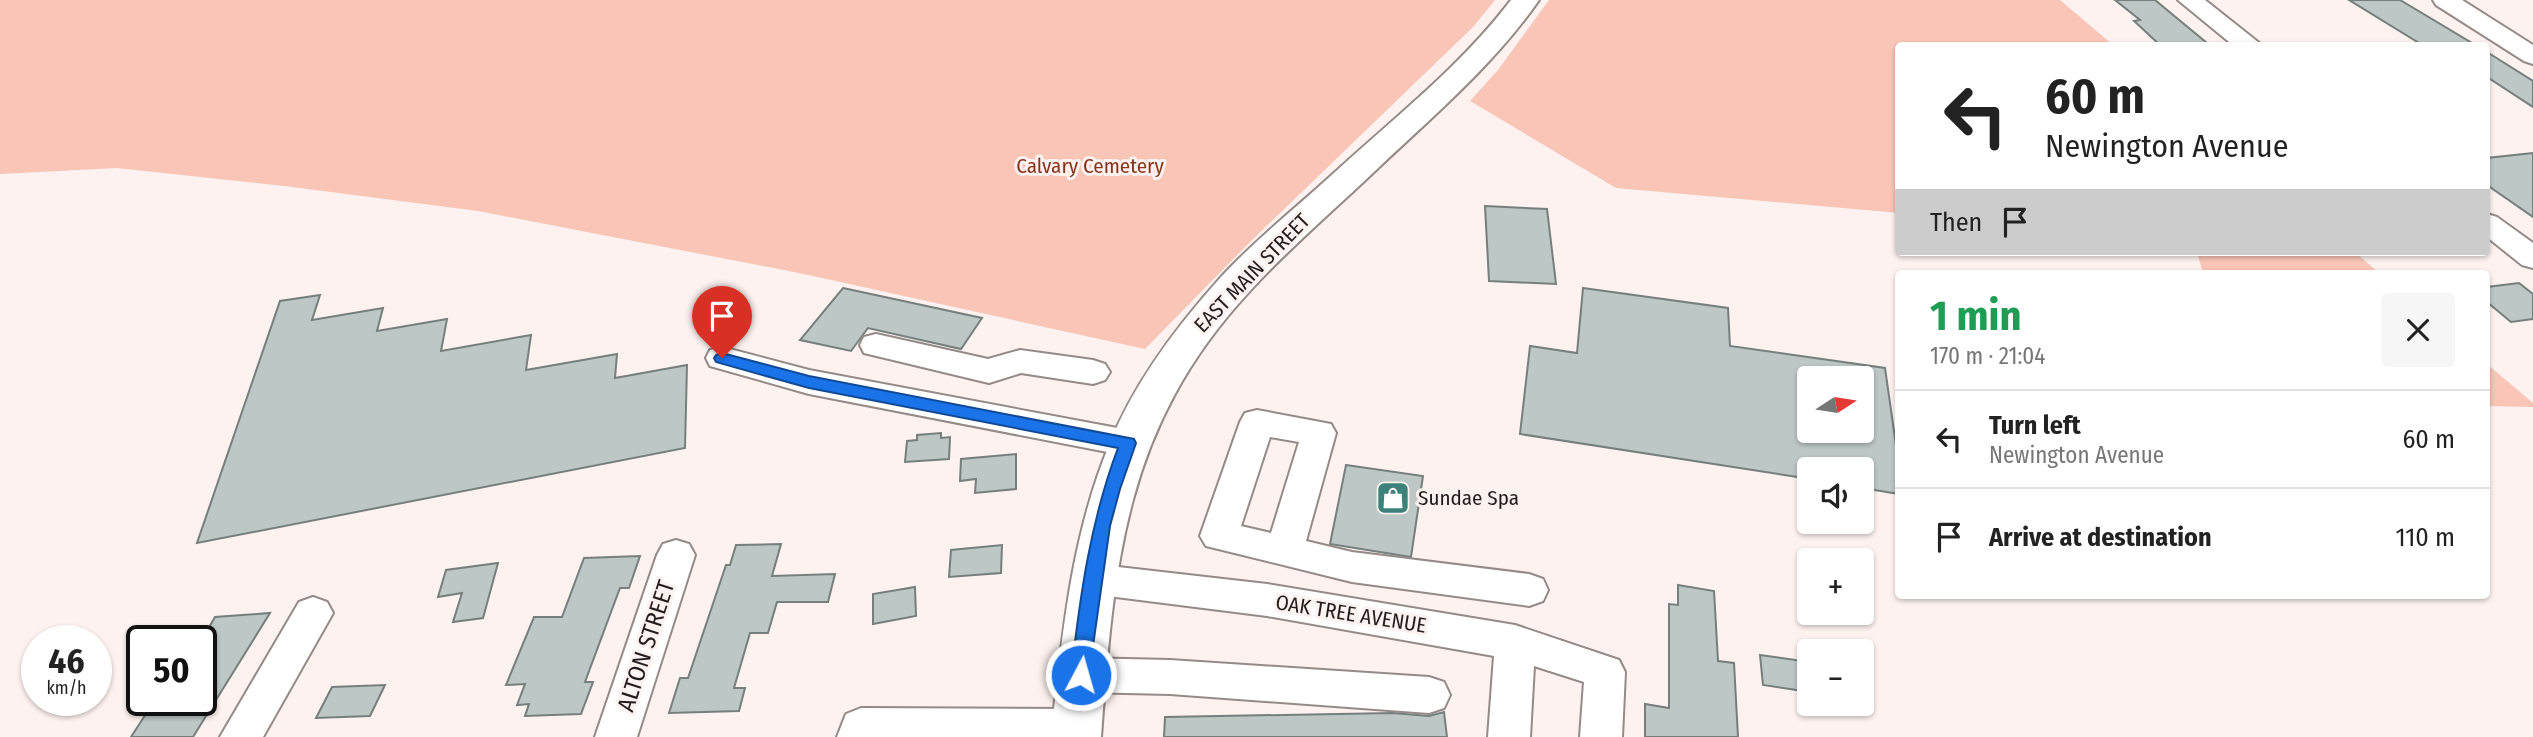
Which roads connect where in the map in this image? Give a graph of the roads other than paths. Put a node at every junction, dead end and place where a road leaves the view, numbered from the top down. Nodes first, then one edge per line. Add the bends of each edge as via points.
1 (1525, 0) edge
2 (2190, 0) edge
3 (2445, 0) edge
4 (2246, 42) edge
5 (2533, 57) edge
6 (2490, 225) edge
7 (2533, 258) edge
8 (876, 345) dead end
9 (722, 358) dead end
10 (989, 371) junction
11 (1093, 372) dead end
12 (978, 415) junction
13 (1128, 443) junction
14 (1284, 551) dead end
15 (676, 555) dead end
16 (1092, 579) junction
17 (1529, 590) dead end
18 (313, 613) dead end
19 (1515, 642) junction
20 (1081, 675) junction
21 (1429, 695) dead end
22 (1076, 732) edge
23 (241, 737) edge
24 (616, 737) edge
25 (858, 737) edge
26 (1508, 737) edge
27 (1601, 737) edge

1 - 13 main road, EAST MAIN STREET via 1487,47 1216,304 1169,366
2 - 4 street
3 - 5 street
6 - 7 street
8 - 10 street
9 - 12 street via 809,382
10 - 11 street via 1020,361
10 - 12 street
12 - 13 street
13 - 16 main road, EAST MAIN STREET via 1111,489
14 - 17 street via 1352,567
15 - 24 street, ALTON STREET
16 - 19 street, OAK TREE AVENUE via 1210,591
16 - 20 main road, EAST MAIN STREET
18 - 23 street
19 - 26 street
19 - 27 street, OAK TREE AVENUE via 1605,672
20 - 21 street
20 - 22 main road, EAST MAIN STREET
22 - 25 street via 861,727

